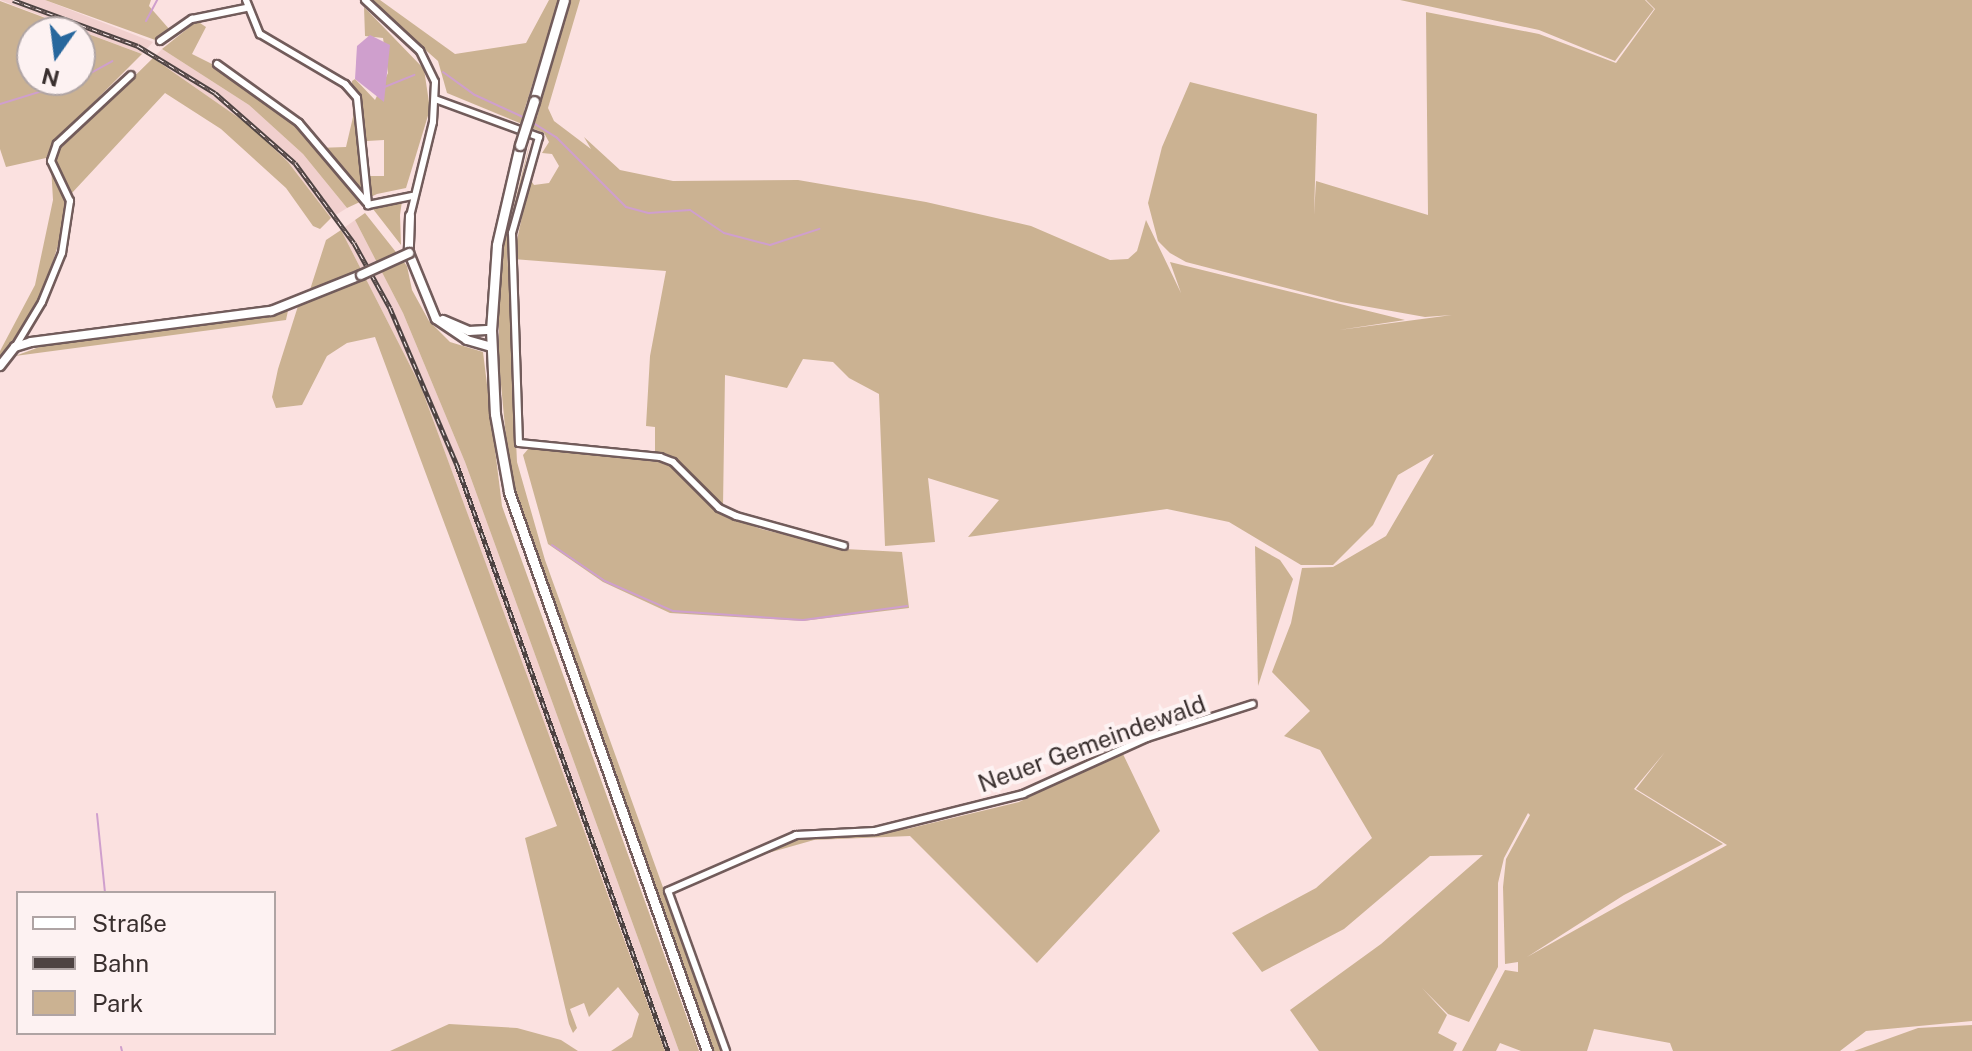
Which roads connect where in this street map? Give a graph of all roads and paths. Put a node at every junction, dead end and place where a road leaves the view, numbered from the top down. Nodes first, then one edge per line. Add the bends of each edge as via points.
1 (365, 0) edge
2 (564, 0) edge
3 (246, 4) edge
4 (160, 41) dead end
5 (217, 64) dead end
6 (131, 75) dead end
7 (435, 99) junction
8 (412, 196) junction
9 (368, 205) junction
10 (410, 216) joint
11 (409, 253) junction
12 (430, 309) junction
13 (491, 330) junction
14 (15, 347) junction
15 (491, 347) junction
16 (0, 366) edge
17 (844, 546) dead end
18 (1253, 704) dead end
19 (707, 1051) edge
20 (726, 1051) edge

1 - 7 street via 420,51 430,66
2 - 13 main road, bridge via 520,145 497,245
3 - 4 street via 192,19
3 - 9 street via 260,34 345,84 357,98
5 - 9 street via 299,123
6 - 14 street via 57,144 51,161 70,201 62,253 42,302
7 - 8 street
7 - 17 street via 539,137 512,233 519,443 660,457 673,462 719,508
8 - 9 street
8 - 10 street
10 - 11 street
11 - 12 street
11 - 14 street, bridge via 271,311
12 - 13 street via 455,327
12 - 15 street via 453,332
13 - 15 main road
14 - 16 street
15 - 19 main road via 499,443 523,542
18 - 20 street, Neuer Gemeindewald via 1147,738 1023,794 875,831 796,835 668,891

